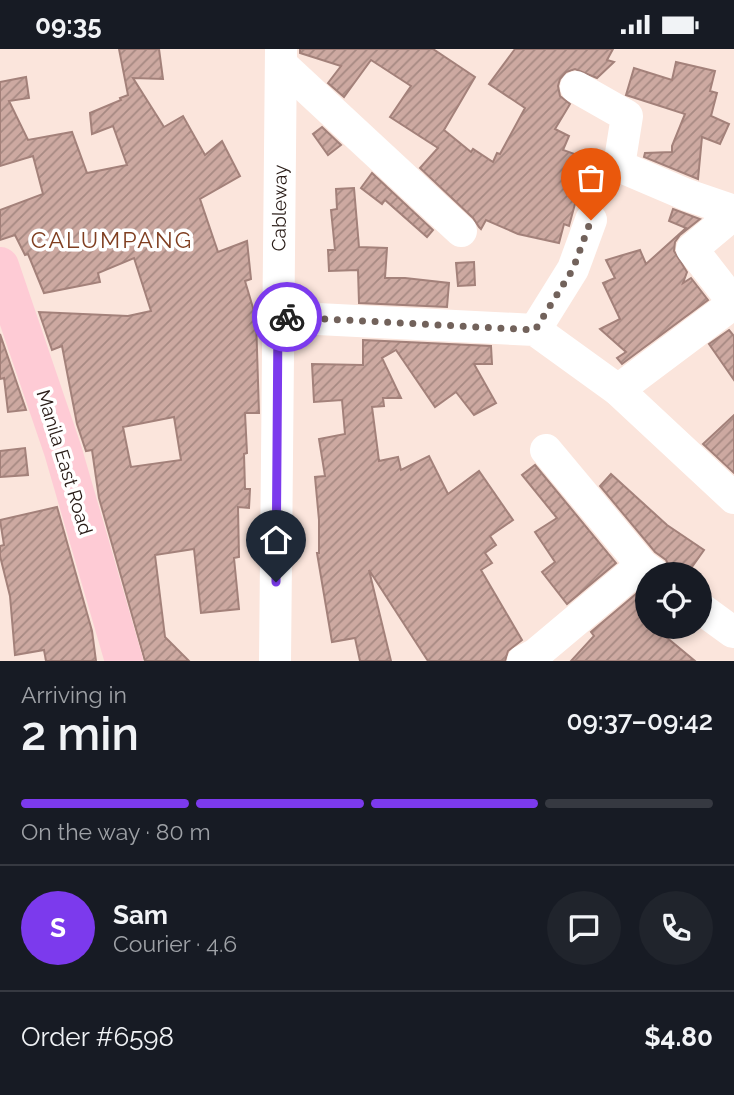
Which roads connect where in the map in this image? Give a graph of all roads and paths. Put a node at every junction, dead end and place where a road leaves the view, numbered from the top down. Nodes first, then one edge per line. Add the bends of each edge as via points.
1 (281, 57) edge
2 (576, 87) dead end
3 (734, 213) edge
4 (591, 220) dead end
5 (461, 231) dead end
6 (0, 266) edge
7 (734, 303) edge
8 (278, 317) junction
9 (535, 330) junction
10 (618, 390) junction
11 (546, 450) dead end
12 (734, 498) edge
13 (641, 562) edge
14 (635, 580) edge
15 (712, 617) edge
16 (733, 632) edge
17 (534, 659) edge
18 (124, 661) edge
19 (275, 661) edge

1 - 5 street
1 - 8 street, Cableway
2 - 3 street via 627,116 619,166
3 - 7 street via 692,249
4 - 9 street via 573,269
6 - 18 main road, Manila East Road via 63,451
7 - 10 street
8 - 9 street
8 - 19 street, Cableway
9 - 10 street
10 - 12 street
11 - 13 street
14 - 17 street
15 - 16 street

